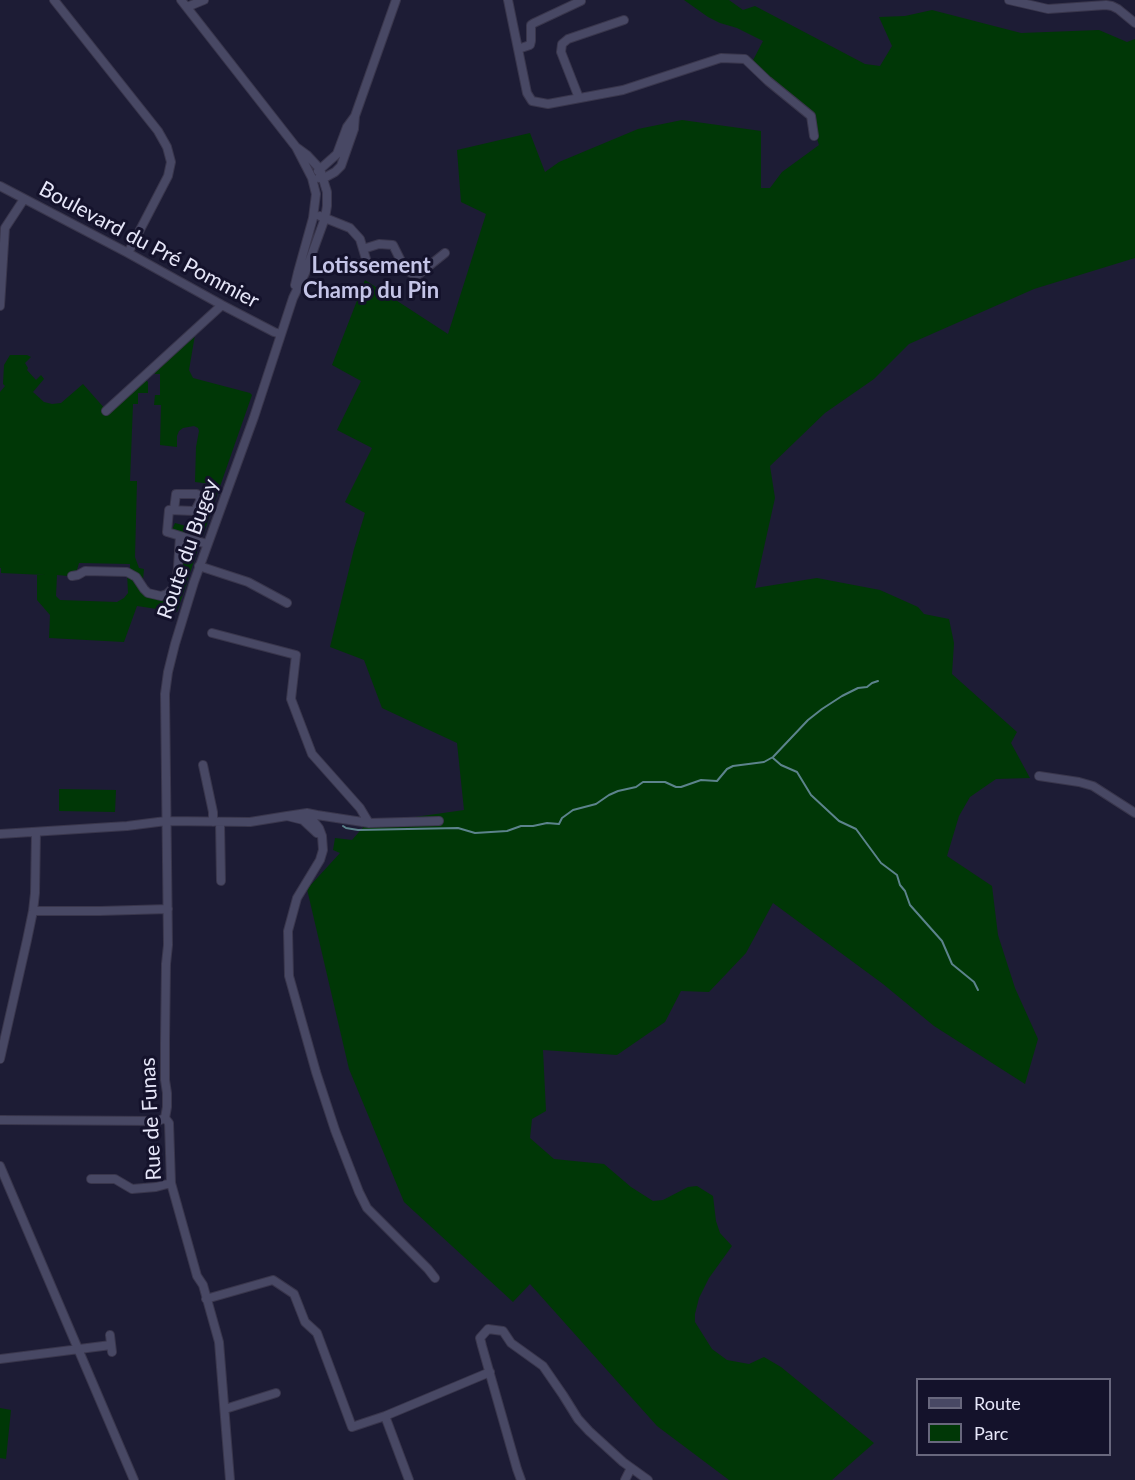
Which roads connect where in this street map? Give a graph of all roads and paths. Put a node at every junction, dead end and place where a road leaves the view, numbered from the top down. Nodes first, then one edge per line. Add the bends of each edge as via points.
1 (54, 0) edge
2 (204, 0) edge
3 (396, 0) edge
4 (508, 0) edge
5 (1009, 0) edge
6 (581, 1) edge
7 (184, 4) edge
8 (624, 20) dead end
9 (1135, 23) edge
10 (518, 49) junction
11 (579, 98) junction
12 (355, 116) junction
13 (814, 136) dead end
14 (296, 147) junction
15 (320, 169) junction
16 (312, 177) junction
17 (324, 178) junction
18 (0, 186) edge
19 (24, 199) junction
20 (314, 214) junction
21 (325, 218) junction
22 (363, 249) junction
23 (128, 253) junction
24 (445, 253) dead end
25 (366, 259) dead end
26 (293, 298) junction
27 (222, 305) junction
28 (0, 306) edge
29 (281, 334) junction
30 (106, 411) dead end
31 (174, 510) dead end
32 (180, 536) junction
33 (207, 544) junction
34 (199, 566) junction
35 (72, 576) dead end
36 (287, 603) dead end
37 (212, 633) dead end
38 (203, 765) dead end
39 (1039, 776) dead end
40 (1135, 813) edge
41 (310, 816) junction
42 (166, 821) junction
43 (439, 821) dead end
44 (217, 822) junction
45 (369, 823) junction
46 (36, 832) junction
47 (0, 834) edge
48 (221, 881) dead end
49 (168, 909) junction
50 (33, 911) junction
51 (0, 1059) edge
52 (165, 1118) junction
53 (0, 1120) edge
54 (1, 1170) edge
55 (92, 1179) dead end
56 (171, 1183) junction
57 (435, 1278) dead end
58 (206, 1299) junction
59 (110, 1335) dead end
60 (79, 1350) junction
61 (0, 1359) edge
62 (490, 1372) junction
63 (276, 1394) dead end
64 (225, 1409) junction
65 (385, 1416) junction
66 (631, 1468) junction
67 (134, 1480) edge
68 (230, 1480) edge
69 (409, 1480) edge
70 (521, 1480) edge
71 (625, 1480) edge
72 (648, 1480) edge

1 - 23 street via 167,147 171,162 168,176
2 - 7 street
3 - 12 street
4 - 10 street
5 - 9 street via 1048,9 1112,6
6 - 10 street via 534,23 530,45
7 - 14 street
8 - 11 street via 562,44 561,52
10 - 11 street via 532,101 548,104
11 - 13 street via 622,90 721,58 745,59 811,116
12 - 15 street via 337,154
12 - 17 street via 341,166
14 - 15 street
14 - 16 street
15 - 16 street
15 - 17 street, Route du Bugey
16 - 17 street
16 - 20 street, Route du Bugey via 316,194
17 - 21 street, Route du Bugey
18 - 19 street, Boulevard du Pré Pommier
19 - 23 street, Boulevard du Pré Pommier
19 - 28 street via 5,228
20 - 21 street
20 - 26 street, Route du Bugey
21 - 22 street via 350,228
21 - 26 street, Route du Bugey
22 - 24 street via 393,245 404,267 418,274
22 - 25 street
23 - 27 street, Boulevard du Pré Pommier
26 - 29 street, Route du Bugey
27 - 29 street, Boulevard du Pré Pommier
27 - 30 street
29 - 33 street, Route du Bugey
31 - 32 street via 169,510 167,532
32 - 33 street
32 - 35 street via 177,582 164,595 148,593 127,572 85,571
33 - 34 street, Route du Bugey
34 - 36 street via 248,582
34 - 42 street, Route du Bugey via 178,632 165,694
37 - 45 street via 297,654 291,699 312,754
38 - 44 street
39 - 40 street via 1093,786
41 - 44 street
41 - 45 street
41 - 57 street via 322,836 323,850 297,898 288,931 289,976 316,1072 359,1192 368,1208
42 - 44 street
42 - 46 street
42 - 49 street, Rue de Funas
43 - 45 street
44 - 48 street
46 - 47 street
46 - 50 street
49 - 50 street
49 - 52 street, Rue de Funas
50 - 51 street
52 - 53 street
52 - 56 street, Rue de Funas via 169,1123
54 - 60 street
55 - 56 street via 115,1179 132,1189
56 - 58 street, Rue de Funas
58 - 64 street, Rue de Funas via 219,1342
58 - 65 street via 273,1280 294,1294 305,1322 317,1333 352,1427
59 - 60 street via 111,1349
60 - 61 street
60 - 67 street
62 - 65 street
62 - 66 street via 480,1338 488,1329 503,1331 511,1343 543,1366 583,1425
62 - 70 street
63 - 64 street
64 - 68 street, Rue de Funas
65 - 69 street
66 - 71 street
66 - 72 street

